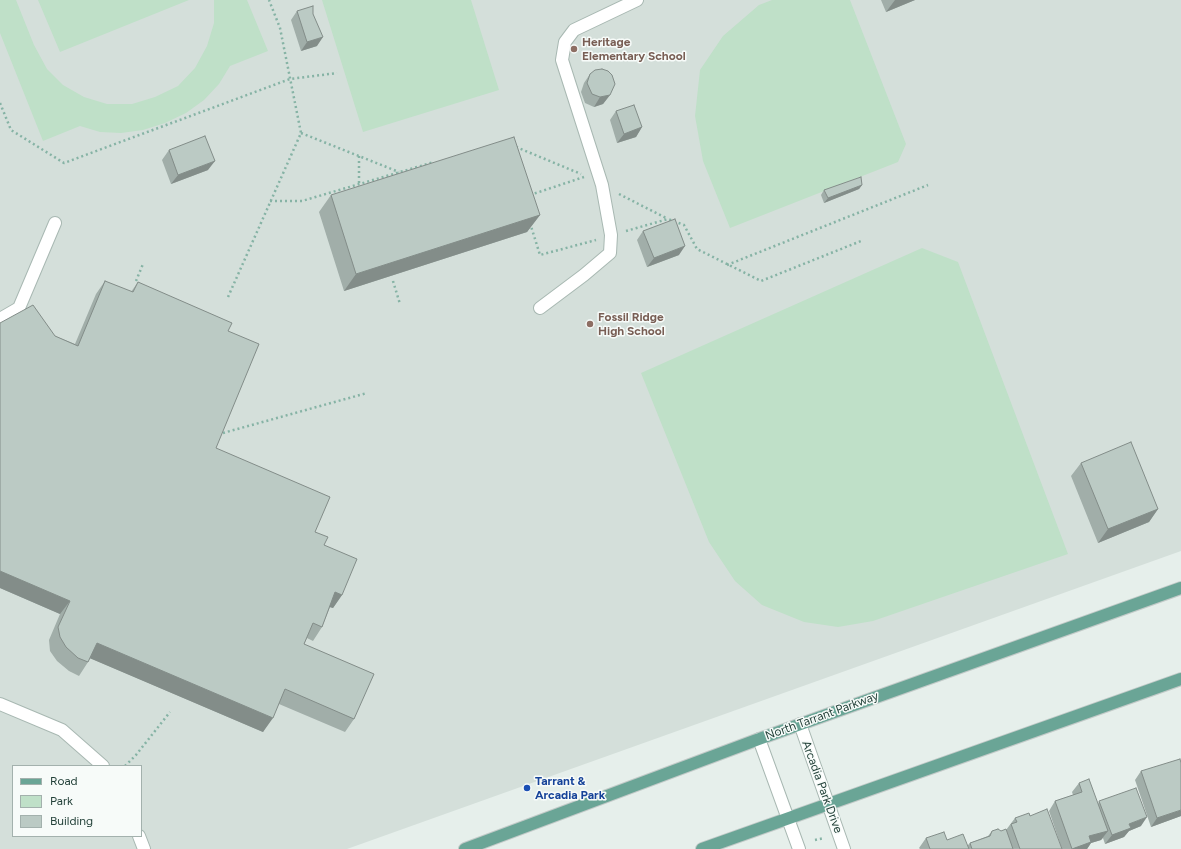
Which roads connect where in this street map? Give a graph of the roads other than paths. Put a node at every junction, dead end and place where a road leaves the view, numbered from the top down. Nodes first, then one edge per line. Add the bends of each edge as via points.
1 (638, 0) edge
2 (55, 223) dead end
3 (540, 308) dead end
4 (0, 319) edge
5 (1181, 588) edge
6 (1181, 679) edge
7 (0, 704) edge
8 (800, 724) junction
9 (759, 739) junction
10 (102, 765) edge
11 (829, 804) junction
12 (789, 818) junction
13 (139, 837) edge
14 (144, 849) edge
15 (465, 849) edge
16 (702, 849) edge
17 (799, 849) edge
18 (844, 849) edge

1 - 3 street via 574,30 565,42 562,60 602,185 611,235 610,253
2 - 4 street via 19,308
5 - 8 main road, North Tarrant Parkway
6 - 11 main road
7 - 10 street via 62,730
8 - 9 main road, North Tarrant Parkway
8 - 11 street, Arcadia Park Drive
9 - 12 street
9 - 15 main road, North Tarrant Parkway
11 - 12 main road
11 - 18 street, Arcadia Park Drive
12 - 16 main road
12 - 17 street
13 - 14 street

